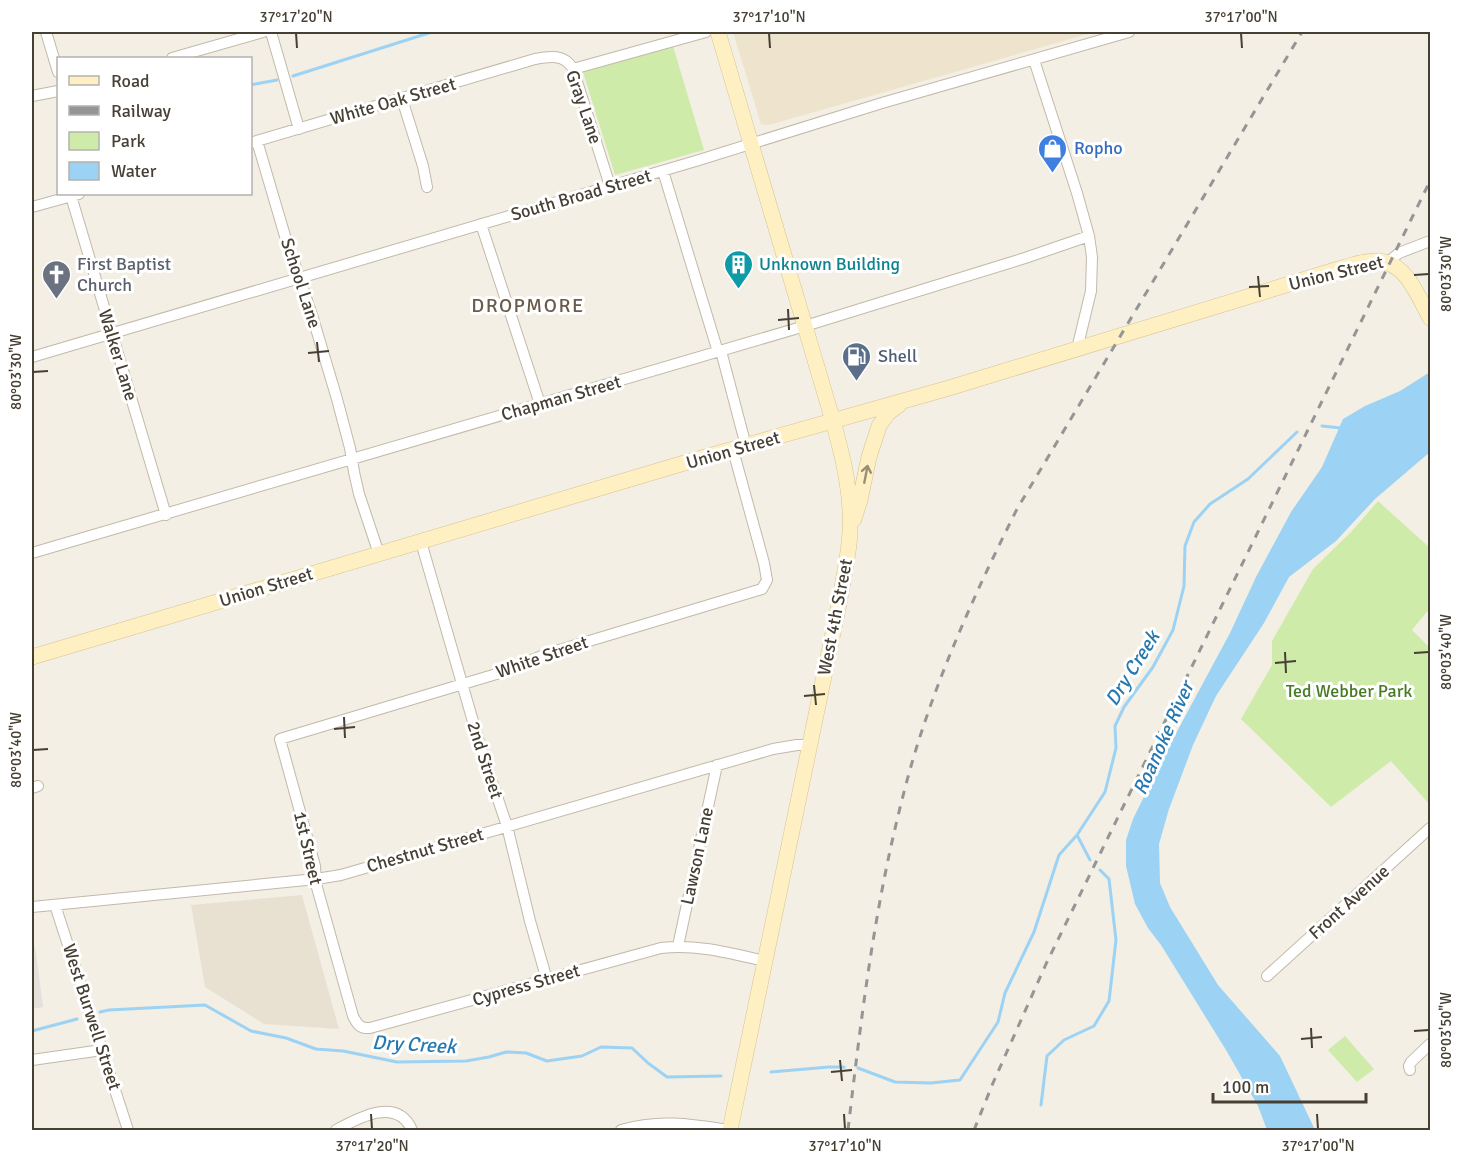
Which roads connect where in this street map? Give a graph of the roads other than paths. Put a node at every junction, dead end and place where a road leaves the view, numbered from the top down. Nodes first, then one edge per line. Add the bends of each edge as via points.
1 (46, 32) edge
2 (263, 32) edge
3 (271, 32) edge
4 (706, 32) edge
5 (718, 32) edge
6 (1130, 32) edge
7 (176, 57) edge
8 (535, 59) joint
9 (1034, 60) junction
10 (57, 69) edge
11 (573, 69) junction
12 (57, 91) edge
13 (32, 96) edge
14 (402, 99) junction
15 (299, 129) junction
16 (254, 142) edge
17 (751, 143) junction
18 (663, 171) junction
19 (610, 186) junction
20 (427, 187) dead end
21 (75, 195) edge
22 (32, 207) edge
23 (481, 224) junction
24 (1089, 237) junction
25 (1431, 241) edge
26 (1387, 263) junction
27 (299, 278) junction
28 (1431, 318) edge
29 (805, 326) junction
30 (112, 333) junction
31 (1077, 349) junction
32 (720, 352) junction
33 (32, 357) edge
34 (903, 402) junction
35 (540, 404) junction
36 (833, 422) junction
37 (740, 448) junction
38 (352, 459) junction
39 (166, 515) junction
40 (850, 530) junction
41 (421, 542) junction
42 (32, 553) edge
43 (379, 554) junction
44 (32, 657) edge
45 (462, 684) junction
46 (280, 739) joint
47 (810, 745) junction
48 (717, 765) junction
49 (507, 826) junction
50 (1431, 828) edge
51 (316, 879) junction
52 (55, 905) junction
53 (32, 907) edge
54 (678, 946) junction
55 (336, 957) joint
56 (765, 961) junction
57 (1267, 976) dead end
58 (547, 980) junction
59 (1431, 1044) edge
60 (102, 1050) junction
61 (32, 1060) edge
62 (1410, 1070) dead end
63 (128, 1131) edge
64 (336, 1131) edge
65 (412, 1131) edge
66 (621, 1131) edge
67 (729, 1131) edge

1 - 10 street
2 - 7 street
3 - 15 street
4 - 11 street
5 - 17 street, West 4th Street
6 - 9 street, South Broad Street
8 - 11 street, Gray Lane via 561,57
8 - 14 street, White Oak Street
9 - 17 street, South Broad Street
9 - 24 street
11 - 19 street, Gray Lane
12 - 13 street
14 - 15 street, White Oak Street
14 - 20 street
15 - 16 street, White Oak Street
16 - 27 street, School Lane
17 - 18 street, South Broad Street
17 - 29 street, West 4th Street
18 - 19 street, South Broad Street
18 - 32 street, White Street
19 - 23 street, South Broad Street
21 - 22 street
21 - 30 street, Walker Lane
23 - 27 street, South Broad Street
23 - 35 street
24 - 29 street, Chapman Street
24 - 31 street via 1093,272
25 - 26 street, Union Street via 1399,253
26 - 28 street via 1406,276
26 - 31 street, Union Street via 1375,261 1345,267
27 - 30 street, South Broad Street
27 - 38 street, School Lane
29 - 32 street, Chapman Street
29 - 36 street, West 4th Street
30 - 33 street, South Broad Street
30 - 39 street, Walker Lane
31 - 34 street, Union Street
32 - 35 street, Chapman Street
32 - 37 street, White Street
34 - 36 street, Union Street
40 -> 34 street via 879,426
35 - 38 street, Chapman Street
36 - 37 street, Union Street
36 - 40 street, West 4th Street via 848,486
37 - 41 street, Union Street
37 - 45 street, White Street via 767,580 759,591 546,654
38 - 39 street, Chapman Street
38 - 43 street, School Lane
39 - 42 street, Chapman Street
40 - 47 street, West 4th Street
41 - 43 street, Union Street
41 - 45 street, 2nd Street
43 - 44 street, Union Street
45 - 46 street, White Street
45 - 49 street, 2nd Street
46 - 51 street, 1st Street
47 - 48 street, Chestnut Street via 773,749
47 - 56 street, West 4th Street
48 - 49 street, Chestnut Street
48 - 54 street, Lawson Lane
49 - 51 street, Chestnut Street
49 - 58 street, 2nd Street
50 - 57 street, Front Avenue
51 - 52 street, Chestnut Street
51 - 55 street, 1st Street
52 - 53 street, Chestnut Street
52 - 60 street, West Burwell Street
54 - 56 street, Cypress Street
54 - 58 street, Cypress Street via 646,951
55 - 58 street, Cypress Street via 353,1016 365,1028
56 - 67 street, West 4th Street
59 - 62 street via 1411,1062
60 - 61 street
60 - 63 street, West Burwell Street
64 - 65 street via 379,1112 396,1114
66 - 67 street via 672,1123

